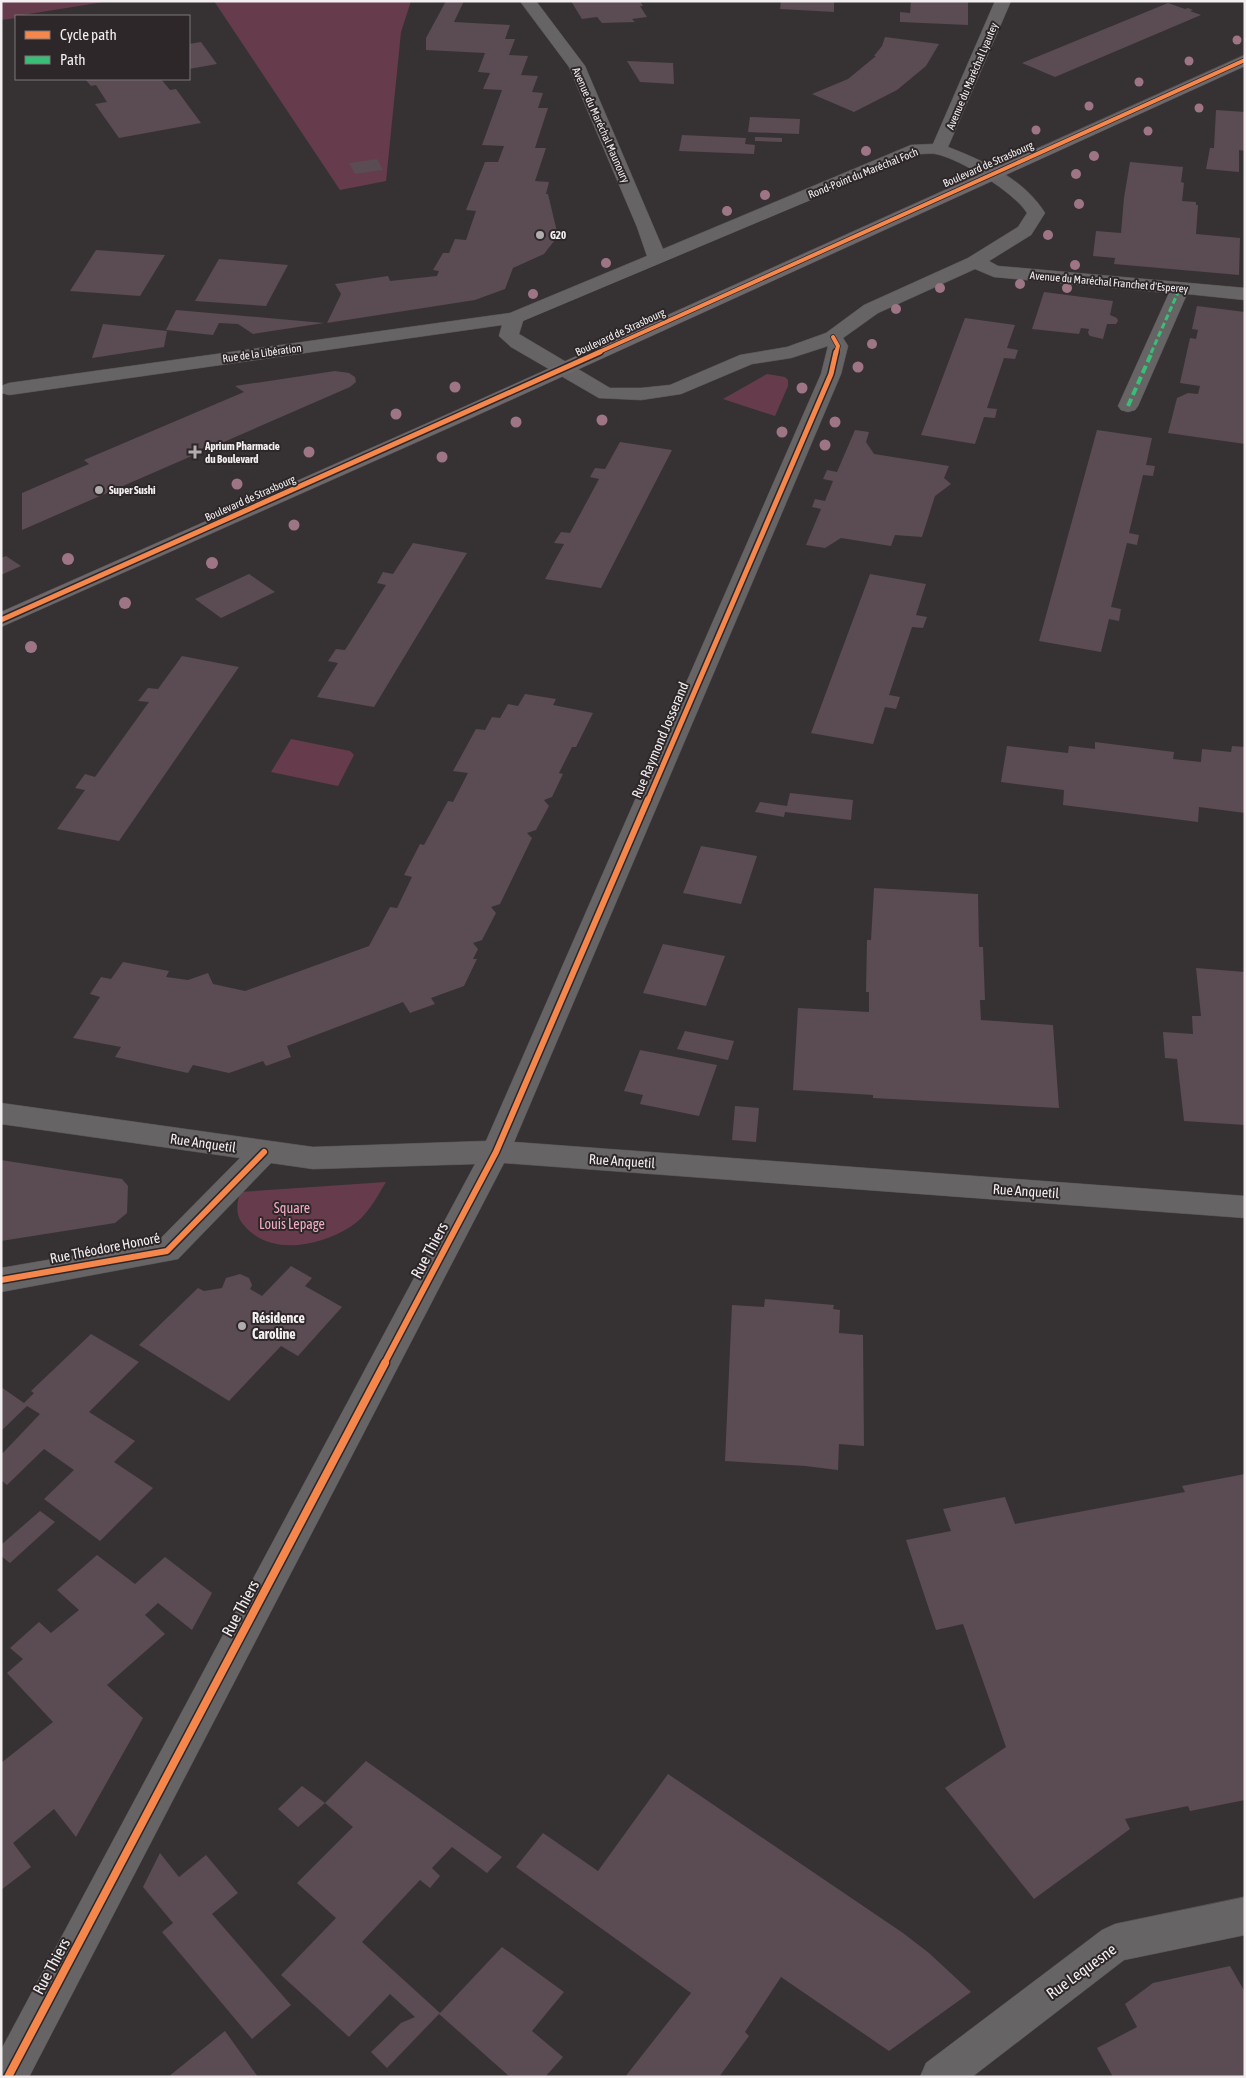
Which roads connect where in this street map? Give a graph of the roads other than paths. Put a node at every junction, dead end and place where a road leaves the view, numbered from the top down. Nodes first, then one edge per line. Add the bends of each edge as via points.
1 (528, 1) edge
2 (1003, 1) edge
3 (1245, 60) edge
4 (939, 150) junction
5 (992, 173) junction
6 (657, 258) junction
7 (975, 262) junction
8 (1180, 288) junction
9 (1245, 294) edge
10 (514, 318) junction
11 (833, 337) junction
12 (562, 369) junction
13 (10, 389) dead end
14 (1128, 406) dead end
15 (1, 620) edge
16 (1, 1113) edge
17 (264, 1152) junction
18 (496, 1152) junction
19 (1245, 1207) edge
20 (1, 1280) edge
21 (1245, 1916) edge
22 (8, 2077) edge
23 (940, 2077) edge

1 - 6 street, Avenue du Maréchal Maunoury via 577,66
2 - 4 street, Avenue du Maréchal Lyautey
3 - 5 main road, Boulevard de Strasbourg
4 - 5 street, Rond-Point du Maréchal Foch
4 - 6 street, Rond-Point du Maréchal Foch via 917,149
5 - 7 street, Rond-Point du Maréchal Foch via 1033,204 1036,213 1025,231
5 - 12 main road, Boulevard de Strasbourg
6 - 10 street, Rond-Point du Maréchal Foch
7 - 8 street, Avenue du Maréchal Franchet d'Esperey via 994,271
7 - 11 street, Rond-Point du Maréchal Foch via 871,309
8 - 9 street, Avenue du Maréchal Franchet d'Esperey
8 - 14 street
10 - 12 street, Rond-Point du Maréchal Foch via 509,336
10 - 13 street, Rue de la Libération
11 - 12 street, Rond-Point du Maréchal Foch via 791,352 747,359 674,390 641,394 606,394
11 - 18 street, Rue Raymond Josserand via 838,346 831,374
12 - 15 main road, Boulevard de Strasbourg
16 - 17 street, Rue Anquetil
17 - 18 street, Rue Anquetil via 313,1158
17 - 20 street, Rue Théodore Honoré via 167,1251
18 - 19 street, Rue Anquetil
18 - 22 street, Rue Thiers
21 - 23 street, Rue Lequesne via 1114,1944

